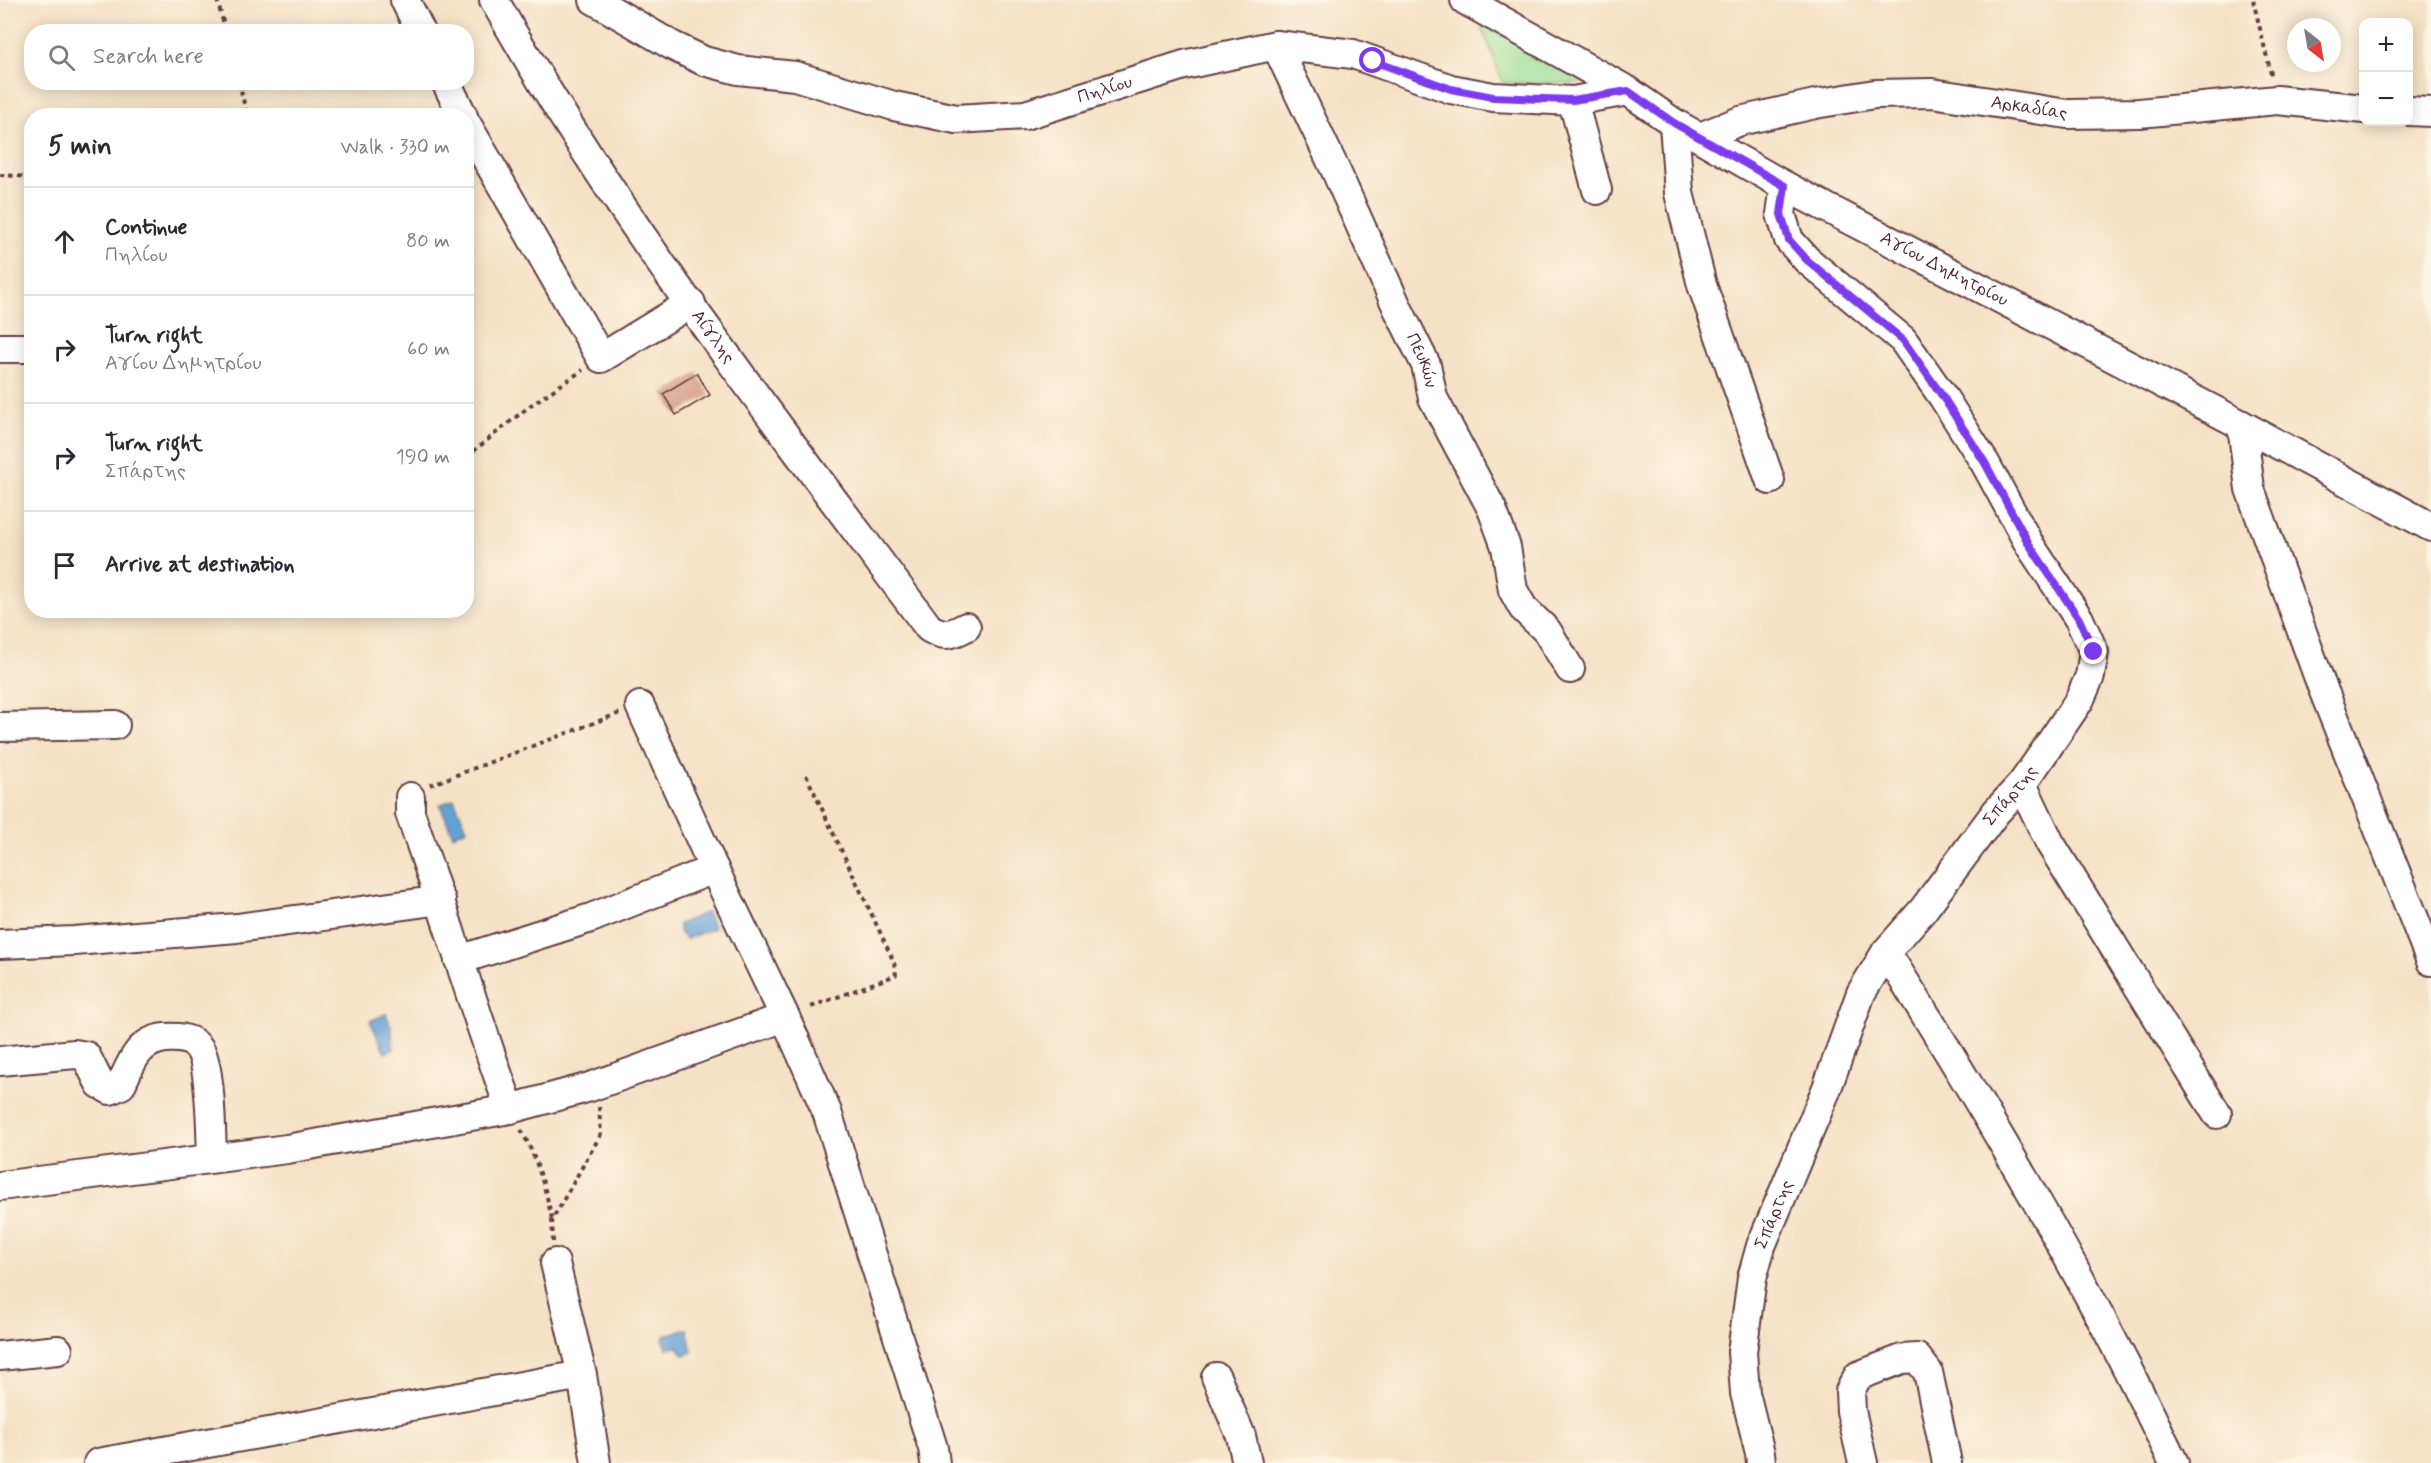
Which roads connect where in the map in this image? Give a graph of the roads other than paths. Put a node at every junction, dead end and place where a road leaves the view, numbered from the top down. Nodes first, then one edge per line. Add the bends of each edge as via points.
1 (405, 0) edge
2 (494, 0) edge
3 (594, 0) edge
4 (1465, 0) edge
5 (417, 24) edge
6 (1276, 45) junction
7 (450, 90) edge
8 (1628, 91) junction
9 (1573, 100) junction
10 (459, 108) edge
11 (2359, 108) edge
12 (2413, 111) edge
13 (2431, 112) edge
14 (1674, 123) junction
15 (474, 137) edge
16 (1700, 137) junction
17 (1785, 186) junction
18 (1597, 190) dead end
19 (691, 303) junction
20 (0, 348) edge
21 (24, 348) edge
22 (2242, 425) junction
23 (1770, 480) dead end
24 (2431, 527) edge
25 (966, 627) dead end
26 (1570, 669) dead end
27 (640, 706) road end
28 (115, 725) dead end
29 (0, 727) edge
30 (2022, 784) junction
31 (410, 797) road end
32 (714, 868) junction
33 (441, 900) junction
34 (0, 944) edge
35 (1886, 952) junction
36 (459, 960) junction
37 (2431, 961) edge
38 (785, 1017) junction
39 (0, 1061) edge
40 (510, 1109) junction
41 (2217, 1114) dead end
42 (212, 1158) junction
43 (0, 1186) edge
44 (555, 1263) road end
45 (58, 1350) dead end
46 (0, 1356) edge
47 (582, 1376) junction
48 (1216, 1377) dead end
49 (98, 1463) edge
50 (596, 1463) edge
51 (936, 1463) edge
52 (1247, 1463) edge
53 (1761, 1463) edge
54 (1863, 1463) edge
55 (1947, 1463) edge
56 (2174, 1463) edge

1 - 5 street
2 - 19 street, Αίγλης via 562,116
3 - 6 street, Πηλίου via 704,61 738,70 795,76 894,106 956,119 1025,115 1184,65
4 - 8 street, Αγίου Δημητρίου
6 - 9 street, Πηλίου via 1353,54 1451,89 1493,97
6 - 26 street, Πευκών via 1426,364 1433,398 1492,509 1506,547 1513,590 1523,608 1547,631
7 - 10 street
8 - 9 street, Πηλίου
8 - 14 street, Αγίου Δημητρίου
9 - 18 street
11 - 16 street, Αρκαδίας via 2277,100 2139,113 2067,114 1932,93 1875,94 1740,121
12 - 13 street
14 - 16 street, Αγίου Δημητρίου
14 - 23 street via 1679,193 1702,285
15 - 19 street via 601,358
16 - 17 street, Αγίου Δημητρίου
17 - 22 street, Αγίου Δημητρίου
17 - 30 street, Σπάρτης via 1781,214 1789,240 1807,260 1903,340 1985,463 2029,544 2079,619 2094,652 2090,676 2079,701
19 - 25 street, Αίγλης via 929,628 939,635 952,635
20 - 21 street
22 - 24 street, Αγίου Δημητρίου
22 - 37 street via 2250,489 2321,684
27 - 32 street
28 - 29 street
30 - 35 street, Σπάρτης
30 - 41 street via 2050,843
31 - 33 street via 410,813
32 - 36 street via 591,918
32 - 38 street
33 - 34 street via 237,928
33 - 36 street
35 - 53 street, Σπάρτης via 1861,993 1827,1088 1761,1246 1752,1278 1742,1352 1744,1393
35 - 56 street via 2060,1244
36 - 40 street
38 - 40 street via 590,1087
38 - 51 street via 826,1112
39 - 42 street via 86,1056 100,1084 110,1090 121,1086 134,1056 145,1044 165,1038 189,1039 199,1047 205,1063
40 - 42 street via 287,1149
42 - 43 street
44 - 47 street
45 - 46 street
47 - 49 street
47 - 50 street
48 - 52 street via 1242,1436
54 - 55 street via 1850,1391 1858,1376 1902,1359 1917,1358 1928,1372

